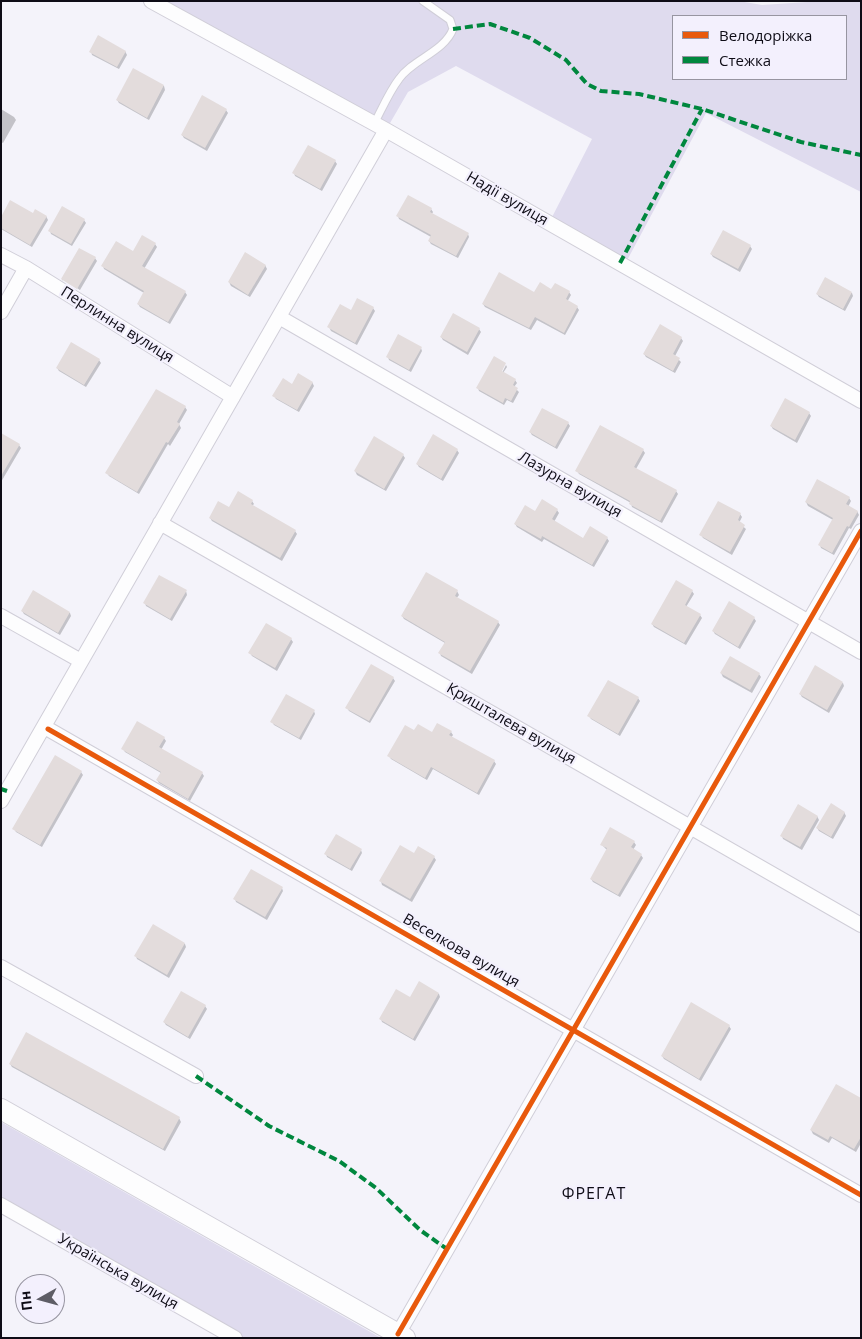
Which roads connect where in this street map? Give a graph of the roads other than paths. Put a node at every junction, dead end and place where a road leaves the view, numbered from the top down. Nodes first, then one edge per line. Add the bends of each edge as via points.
1 (151, 1) edge
2 (423, 1) edge
3 (380, 127) junction
4 (1, 255) edge
5 (26, 268) junction
6 (1, 312) edge
7 (279, 317) junction
8 (233, 397) junction
9 (861, 401) edge
10 (160, 523) junction
11 (861, 531) edge
12 (1, 616) edge
13 (808, 622) junction
14 (861, 652) edge
15 (81, 661) junction
16 (48, 729) dead end
17 (1, 801) edge
18 (690, 827) junction
19 (861, 925) edge
20 (1, 967) edge
21 (573, 1030) junction
22 (196, 1076) dead end
23 (1, 1109) edge
24 (861, 1195) edge
25 (1, 1205) edge
26 (401, 1336) edge
27 (235, 1338) edge

1 - 3 street, Надії вулиця
2 - 3 lane via 450,20 453,29 450,38 399,78
3 - 7 street
3 - 9 street, Надії вулиця
4 - 5 street, Перлинна вулиця
5 - 6 street
5 - 8 street, Перлинна вулиця
7 - 8 street
7 - 13 street, Лазурна вулиця
8 - 10 street
10 - 15 street
10 - 18 street, Кришталева вулиця
11 - 13 street
12 - 15 street
13 - 14 street, Лазурна вулиця
13 - 18 street
15 - 17 street
16 - 21 street, Веселкова вулиця
18 - 19 street, Кришталева вулиця
18 - 21 street
20 - 22 street
21 - 24 street, Веселкова вулиця
21 - 26 street
23 - 26 street
25 - 27 street, Українська вулиця

